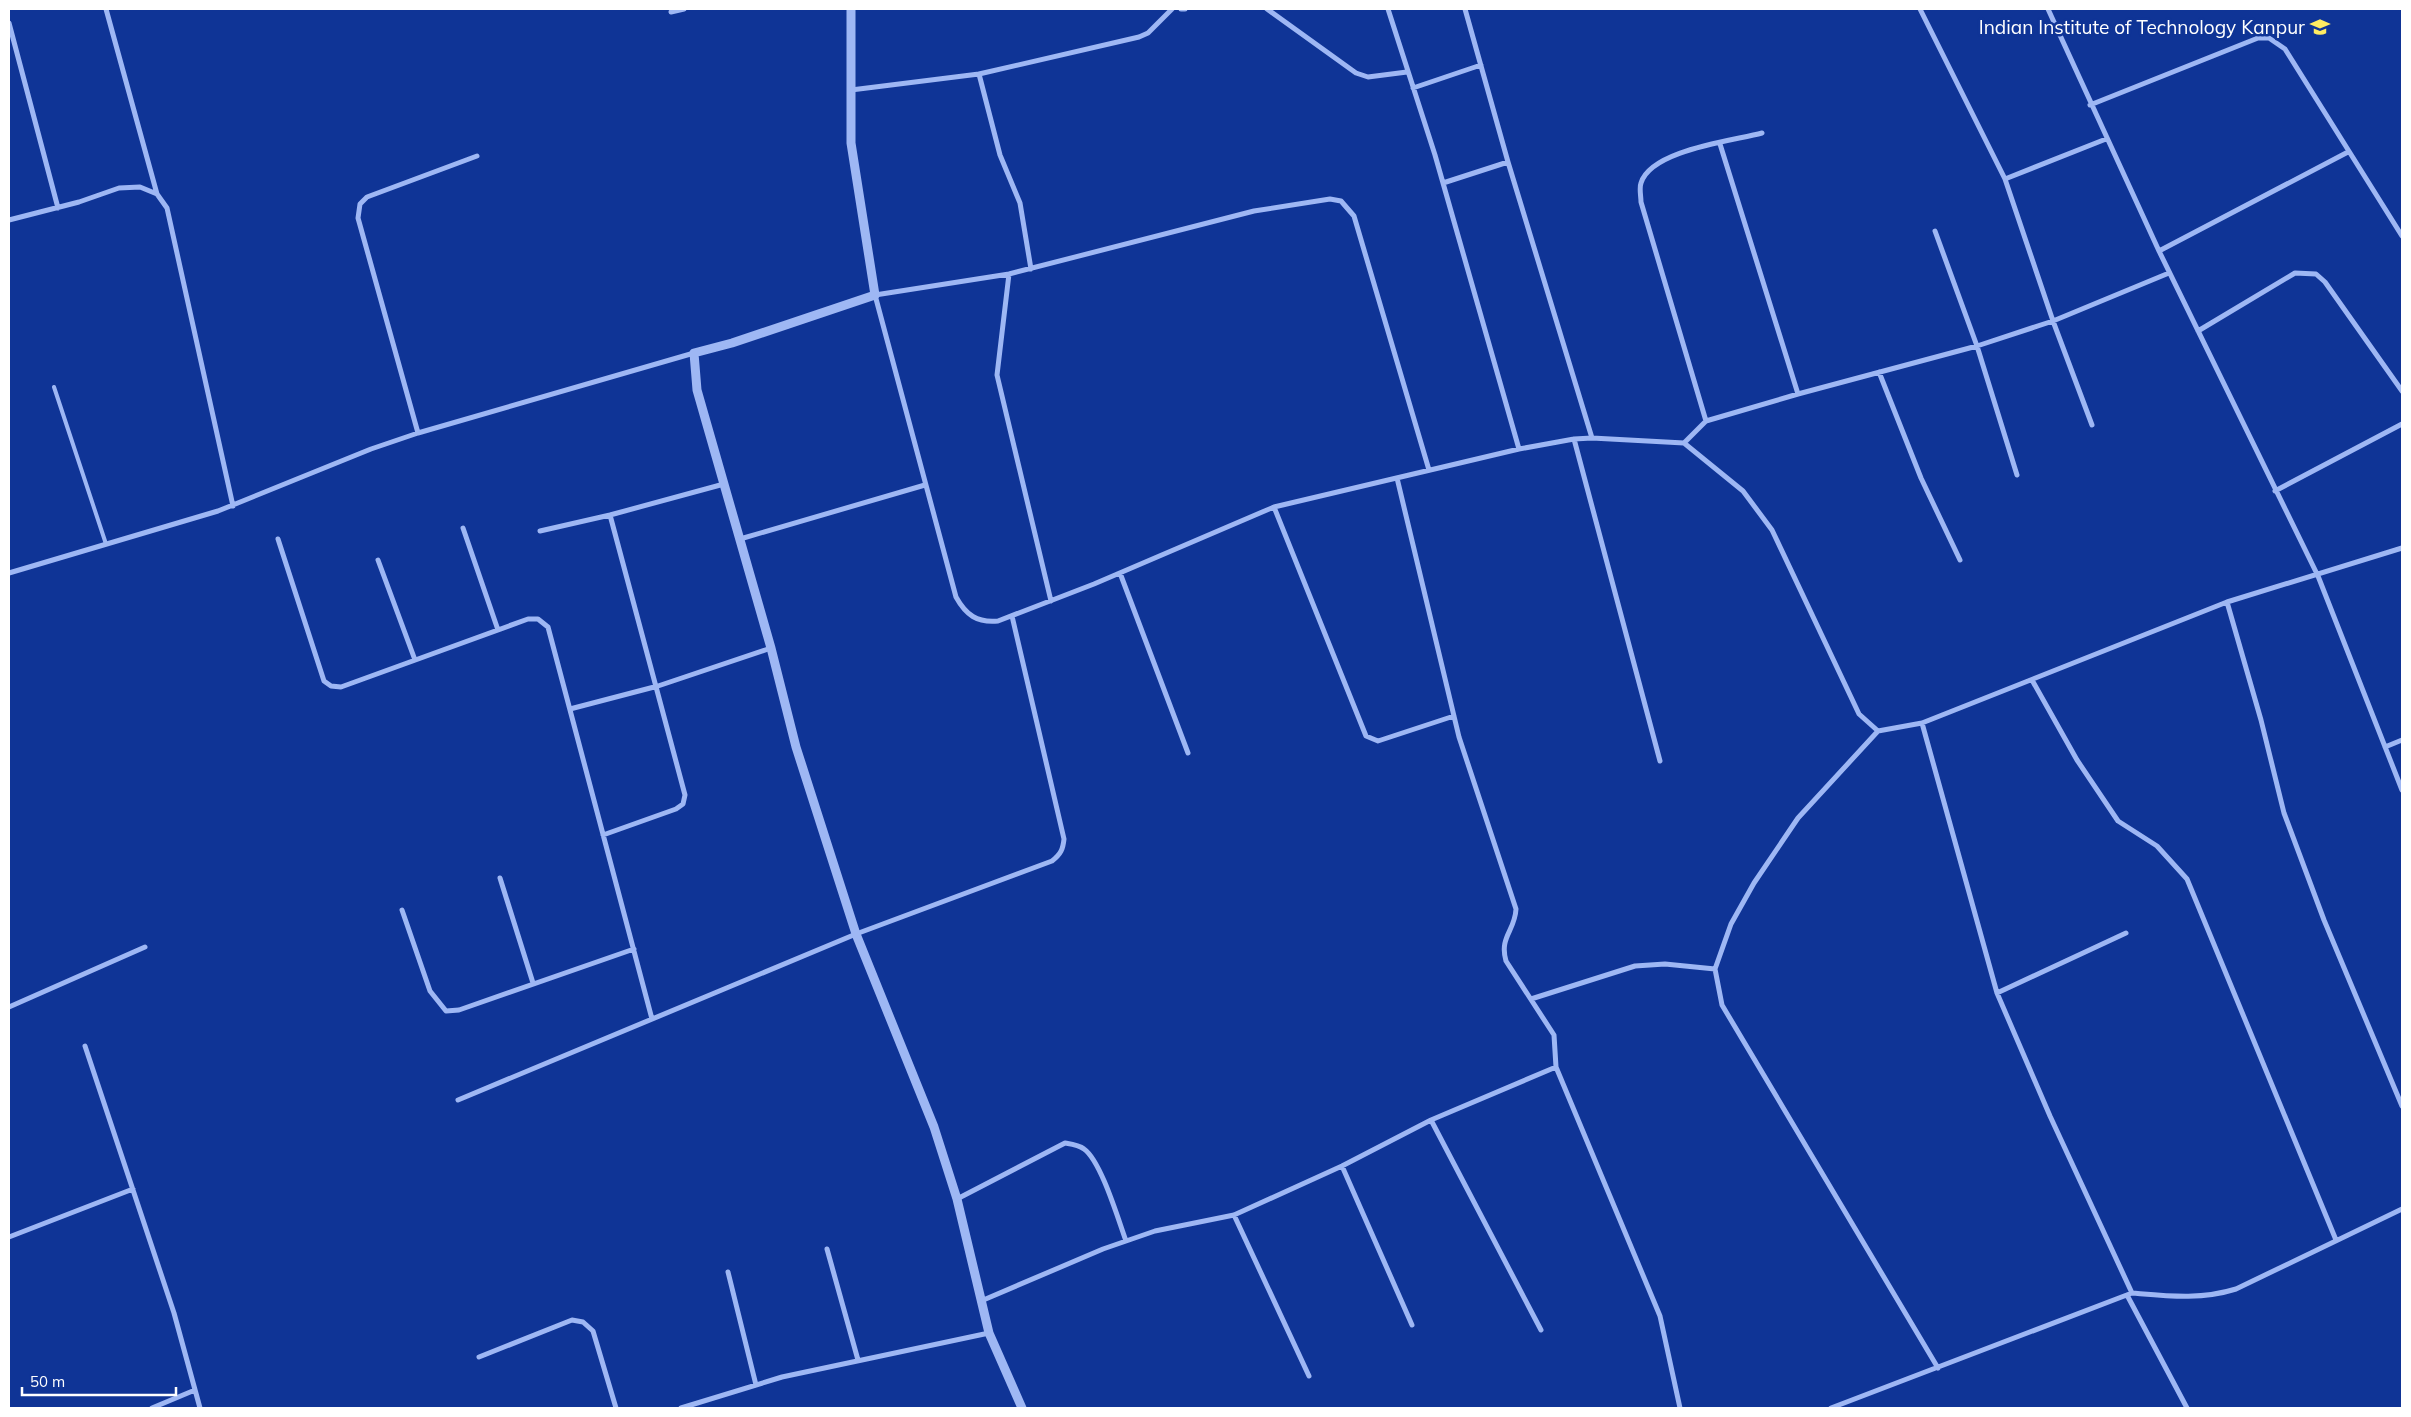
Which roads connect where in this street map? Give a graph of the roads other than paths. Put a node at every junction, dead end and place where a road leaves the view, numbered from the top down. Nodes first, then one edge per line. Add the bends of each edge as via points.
1 (106, 9) edge
2 (684, 9) edge
3 (851, 9) edge
4 (1172, 9) edge
5 (1267, 9) edge
6 (1388, 9) edge
7 (1465, 9) edge
8 (1920, 9) edge
9 (2048, 9) edge
10 (671, 12) dead end
11 (9, 23) edge
12 (1481, 65) junction
13 (1407, 72) junction
14 (979, 74) junction
15 (1413, 88) junction
16 (851, 90) junction
17 (2090, 105) junction
18 (1762, 133) dead end
19 (2106, 140) junction
20 (1720, 144) junction
21 (2348, 152) junction
22 (477, 156) dead end
23 (1508, 162) junction
24 (2004, 179) junction
25 (1443, 183) junction
26 (157, 194) junction
27 (58, 208) junction
28 (9, 220) edge
29 (2402, 224) edge
30 (2396, 227) junction
31 (1935, 231) dead end
32 (2402, 236) edge
33 (2159, 251) junction
34 (1031, 269) junction
35 (2170, 273) junction
36 (1009, 274) junction
37 (875, 295) junction
38 (2053, 321) junction
39 (2198, 331) junction
40 (1977, 346) junction
41 (694, 353) junction
42 (1879, 372) junction
43 (54, 387) dead end
44 (2402, 391) edge
45 (1798, 394) junction
46 (1706, 421) junction
47 (2402, 424) edge
48 (2092, 425) dead end
49 (418, 433) junction
50 (1592, 438) junction
51 (1574, 439) junction
52 (1684, 443) junction
53 (1519, 449) junction
54 (1429, 470) junction
55 (2017, 475) dead end
56 (1397, 478) junction
57 (724, 484) junction
58 (925, 485) junction
59 (2275, 491) junction
60 (233, 506) junction
61 (1274, 507) junction
62 (610, 515) junction
63 (463, 528) dead end
64 (540, 531) dead end
65 (278, 539) dead end
66 (740, 539) junction
67 (106, 544) junction
68 (2402, 548) edge
69 (378, 560) dead end
70 (1960, 560) dead end
71 (1120, 573) junction
72 (9, 574) edge
73 (2318, 576) junction
74 (1051, 601) junction
75 (2227, 602) junction
76 (1012, 616) junction
77 (498, 630) junction
78 (771, 648) junction
79 (415, 660) junction
80 (2032, 680) junction
81 (658, 686) junction
82 (570, 709) junction
83 (1454, 716) junction
84 (1922, 723) junction
85 (1878, 731) junction
86 (2402, 740) edge
87 (2385, 746) junction
88 (1188, 753) dead end
89 (1660, 761) dead end
90 (2402, 790) edge
91 (603, 835) junction
92 (500, 878) dead end
93 (402, 910) dead end
94 (2126, 933) dead end
95 (856, 934) junction
96 (145, 947) dead end
97 (634, 949) junction
98 (1715, 970) junction
99 (533, 983) junction
100 (1997, 993) junction
101 (1531, 999) junction
102 (9, 1007) edge
103 (652, 1019) junction
104 (84, 1046) dead end
105 (1556, 1067) junction
106 (458, 1100) dead end
107 (2402, 1106) edge
108 (1430, 1120) junction
109 (1342, 1166) junction
110 (133, 1189) junction
111 (957, 1199) junction
112 (2402, 1209) edge
113 (1234, 1215) junction
114 (9, 1238) edge
115 (2336, 1240) junction
116 (1126, 1241) junction
117 (826, 1249) dead end
118 (728, 1272) dead end
119 (2130, 1294) junction
120 (981, 1301) junction
121 (1412, 1325) dead end
122 (1541, 1330) dead end
123 (989, 1333) junction
124 (480, 1357) dead end
125 (858, 1360) junction
126 (1938, 1368) junction
127 (1309, 1376) dead end
128 (756, 1385) junction
129 (195, 1390) junction
130 (152, 1408) edge
131 (200, 1408) edge
132 (616, 1408) edge
133 (681, 1408) edge
134 (1022, 1408) edge
135 (1680, 1408) edge
136 (1832, 1408) edge
137 (2187, 1408) edge

1 - 26 street
2 - 10 street
3 - 16 street
4 - 14 street via 1148,33 1139,37
5 - 13 street via 1356,74 1368,77
6 - 13 street
7 - 12 street
8 - 24 street
9 - 17 street
11 - 27 street
12 - 15 street
12 - 23 street
13 - 15 street
14 - 16 street
14 - 34 street via 1000,155 1020,203
15 - 25 street
16 - 37 street via 851,143
17 - 19 street
17 - 21 street via 2258,38 2269,38 2285,50
18 - 20 street
19 - 24 street
19 - 33 street
20 - 45 street
20 - 46 street via 1672,155 1650,168 1641,183 1641,202
21 - 30 street
21 - 33 street
22 - 49 street via 367,196 360,204 358,218
23 - 25 street
23 - 50 street
24 - 38 street
25 - 53 street
26 - 27 street via 140,188 119,188
26 - 60 street via 168,208
27 - 28 street
29 - 30 street
30 - 32 street
31 - 40 street
33 - 35 street
34 - 36 street
34 - 54 street via 1254,211 1330,199 1341,201 1354,216
35 - 38 street
35 - 39 street
36 - 37 street
36 - 74 street via 997,374
37 - 41 street
37 - 58 street
38 - 40 street
38 - 48 street
39 - 44 street via 2295,273 2316,274 2325,282
39 - 59 street
40 - 42 street
40 - 55 street
41 - 49 street
41 - 57 street via 697,390
42 - 45 street
42 - 70 street via 1921,478
43 - 67 lane
45 - 46 street
46 - 52 street
47 - 59 street
49 - 60 street
50 - 51 street
50 - 52 street
51 - 53 street
51 - 89 street
52 - 85 street via 1743,491 1772,530 1859,714
53 - 54 street
54 - 56 street
56 - 61 street
56 - 83 street
57 - 62 street
57 - 66 street
58 - 66 street
58 - 76 street via 962,610 985,622
59 - 73 street
60 - 67 street
61 - 71 street
61 - 83 street via 1366,736 1378,741
62 - 64 street
62 - 81 street
63 - 77 street
65 - 79 street via 324,680 331,686 341,687
66 - 78 street
67 - 72 street
68 - 73 street
69 - 79 street
71 - 74 street
71 - 88 street
73 - 75 street
73 - 87 street
74 - 76 street
75 - 80 street
75 - 107 street via 2284,813 2324,920
76 - 95 street via 1064,839 1063,849 1052,861
77 - 79 street
77 - 82 street via 528,619 538,619 548,627
78 - 81 street
78 - 95 street via 796,747
80 - 84 street
80 - 115 street via 2118,821 2158,846 2188,879
81 - 82 street
81 - 91 street via 685,795 682,804
82 - 91 street
83 - 101 street via 1516,909 1503,950 1506,961
84 - 85 street
84 - 100 street
85 - 98 street via 1798,818 1730,924
86 - 87 street
87 - 90 street
91 - 97 street
92 - 99 street
93 - 99 street via 430,992 446,1011 458,1010
94 - 100 street
95 - 103 street
95 - 111 street via 934,1127
96 - 102 street
97 - 99 street
97 - 103 street
98 - 101 street via 1665,964 1635,966
98 - 126 street via 1722,1005
100 - 119 street
101 - 105 street via 1554,1035
103 - 106 street
104 - 110 street
105 - 108 street
105 - 135 street via 1660,1316
108 - 109 street
108 - 122 street
109 - 113 street
109 - 121 street
110 - 114 street
110 - 129 street via 174,1313
111 - 116 street via 1065,1143 1072,1144 1083,1148 1094,1160
111 - 120 street
112 - 115 street
113 - 116 street via 1155,1230
113 - 127 street
115 - 119 street via 2215,1296
116 - 120 street
117 - 125 street
118 - 128 street
119 - 126 street
119 - 137 street
120 - 123 street
123 - 125 street
123 - 134 street
124 - 132 street via 572,1320 583,1322 593,1332
125 - 128 street
126 - 136 street
128 - 133 street
129 - 130 street
129 - 131 street

